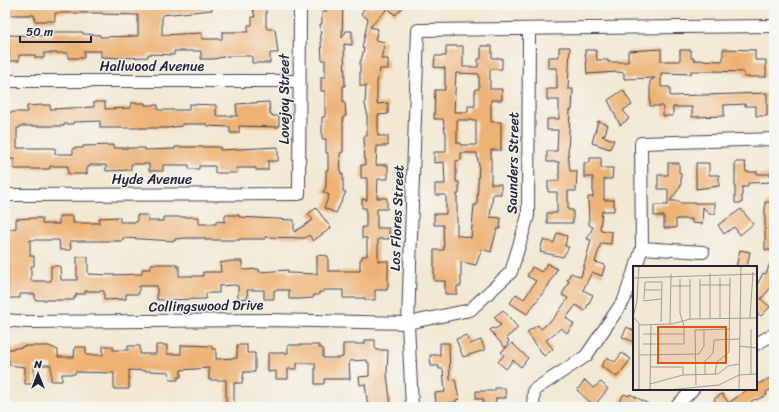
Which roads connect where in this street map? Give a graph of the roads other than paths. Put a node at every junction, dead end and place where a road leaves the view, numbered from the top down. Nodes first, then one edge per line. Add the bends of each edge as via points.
1 (300, 5) edge
2 (774, 26) edge
3 (529, 29) junction
4 (5, 81) edge
5 (299, 81) junction
6 (774, 139) edge
7 (299, 194) joint
8 (5, 195) edge
9 (642, 248) junction
10 (703, 252) dead end
11 (636, 266) edge
12 (633, 274) edge
13 (5, 320) edge
14 (408, 323) junction
15 (774, 334) edge
16 (757, 343) edge
17 (692, 390) edge
18 (412, 407) edge
19 (533, 407) edge
20 (676, 407) edge

1 - 5 street, Lovejoy Street
2 - 3 street
3 - 14 street, Saunders Street via 528,216 511,272 470,310
3 - 14 street, Los Flores Street via 418,30
4 - 5 street, Hallwood Avenue
5 - 7 street, Lovejoy Street
6 - 9 street via 641,143
7 - 8 street, Hyde Avenue
9 - 10 street
9 - 11 street
12 - 19 street via 624,300 586,356 534,390
13 - 14 street, Collingswood Drive
14 - 18 street, Los Flores Street
15 - 16 street
17 - 20 street

